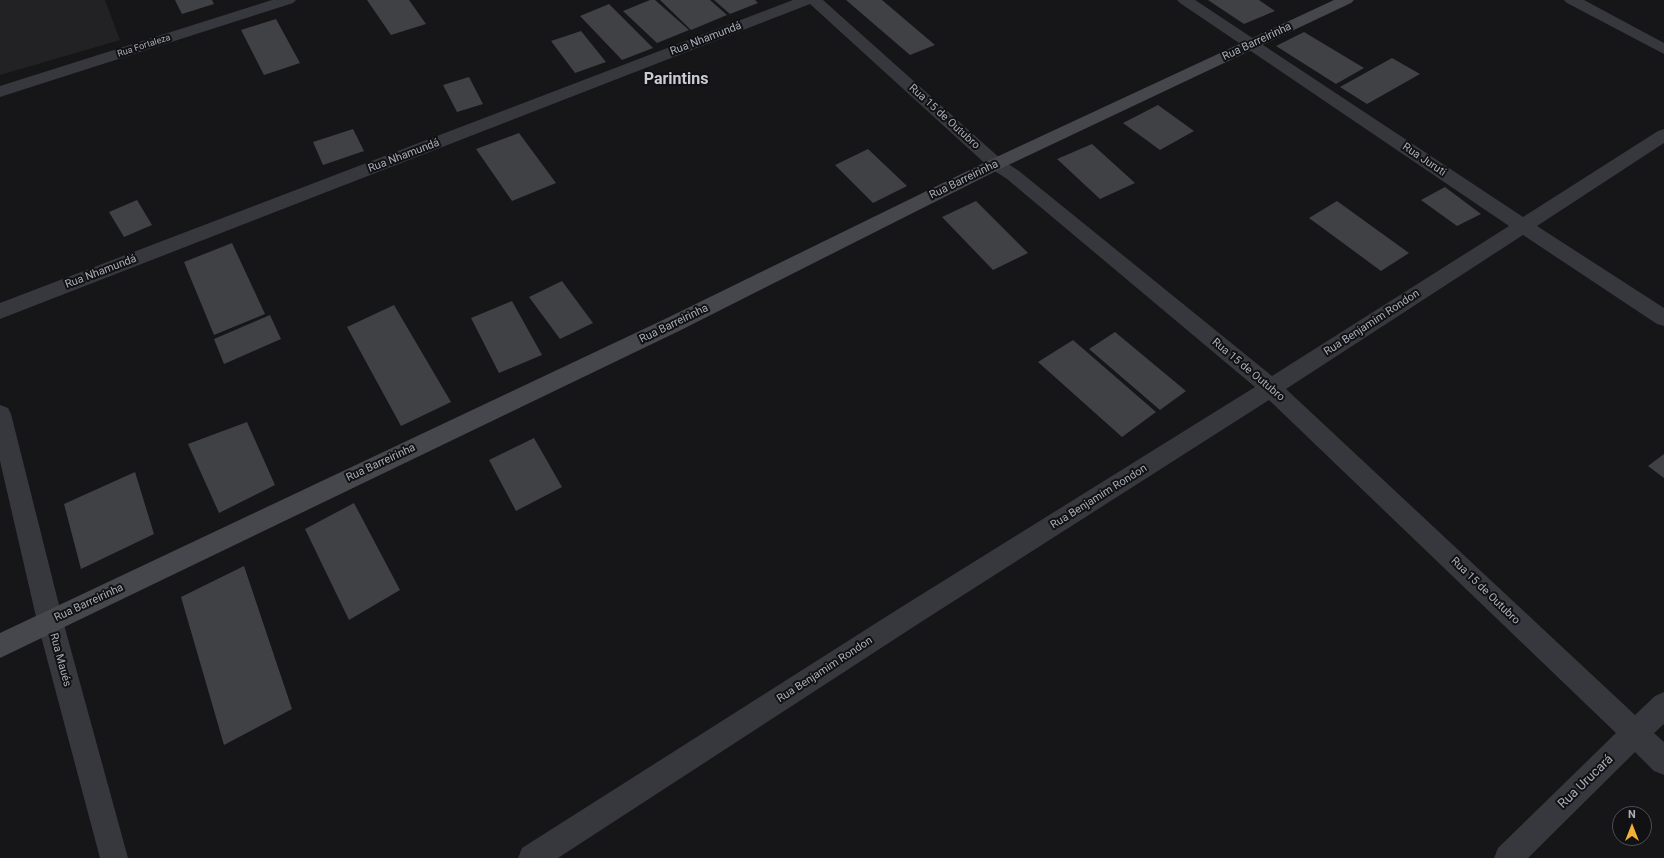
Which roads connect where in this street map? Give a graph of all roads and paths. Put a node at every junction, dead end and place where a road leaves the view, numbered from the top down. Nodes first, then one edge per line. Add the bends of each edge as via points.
1 (288, 0) edge
2 (807, 0) edge
3 (814, 0) edge
4 (1185, 0) edge
5 (1346, 0) edge
6 (1572, 0) edge
7 (1252, 45) junction
8 (1664, 49) edge
9 (0, 92) edge
10 (1664, 134) edge
11 (996, 164) junction
12 (1522, 226) junction
13 (0, 311) edge
14 (1664, 318) edge
15 (1271, 388) junction
16 (0, 414) edge
17 (50, 621) junction
18 (0, 646) edge
19 (1664, 705) edge
20 (1635, 734) junction
21 (1664, 761) edge
22 (114, 858) edge
23 (532, 858) edge
24 (1508, 858) edge

1 - 9 street, Rua Fortaleza
2 - 13 street, Rua Nhamundá
3 - 11 street, Rua 15 de Outubro
4 - 7 street, Rua Juruti
5 - 7 street, Rua Barreirinha
6 - 8 street
7 - 11 street, Rua Barreirinha
7 - 12 street, Rua Juruti
10 - 12 street, Rua Benjamim Rondon
11 - 15 street, Rua 15 de Outubro via 1019,180
11 - 17 street, Rua Barreirinha via 665,328
12 - 14 street, Rua Juruti
12 - 15 street, Rua Benjamim Rondon
15 - 20 street, Rua 15 de Outubro
15 - 23 street, Rua Benjamim Rondon
16 - 17 street, Rua Maués
17 - 18 street, Rua Barreirinha
17 - 22 street, Rua Maués
19 - 20 street, Rua Urucará
20 - 21 street, Rua 15 de Outubro
20 - 24 street, Rua Urucará

